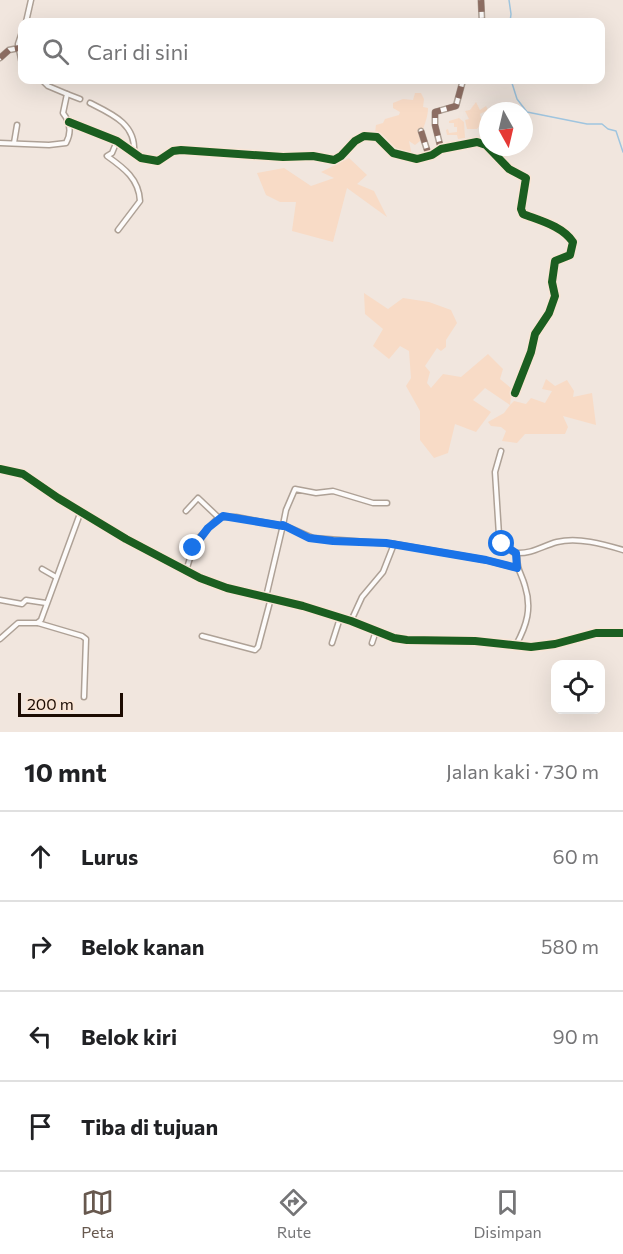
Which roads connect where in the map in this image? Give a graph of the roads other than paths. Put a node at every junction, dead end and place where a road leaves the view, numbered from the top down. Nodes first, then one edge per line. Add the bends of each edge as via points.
1 (31, 0) edge
2 (481, 0) edge
3 (27, 18) edge
4 (482, 18) edge
5 (18, 48) edge
6 (0, 58) edge
7 (46, 84) edge
8 (462, 84) edge
9 (67, 94) junction
10 (80, 99) dead end
11 (90, 103) dead end
12 (69, 122) junction
13 (17, 125) dead end
14 (421, 131) dead end
15 (117, 141) junction
16 (0, 143) edge
17 (14, 143) junction
18 (441, 149) junction
19 (134, 153) junction
20 (429, 156) junction
21 (118, 231) dead end
22 (515, 393) dead end
23 (501, 451) dead end
24 (0, 469) edge
25 (387, 503) dead end
26 (186, 510) dead end
27 (81, 511) junction
28 (218, 518) junction
29 (283, 526) junction
30 (394, 544) junction
31 (623, 550) edge
32 (516, 553) junction
33 (517, 568) junction
34 (42, 569) dead end
35 (186, 571) junction
36 (56, 577) junction
37 (268, 598) junction
38 (0, 600) edge
39 (46, 603) junction
40 (340, 618) junction
41 (351, 621) junction
42 (37, 623) junction
43 (376, 631) junction
44 (623, 633) edge
45 (202, 636) dead end
46 (0, 639) edge
47 (332, 643) dead end
48 (372, 643) dead end
49 (516, 645) junction
50 (84, 697) dead end

1 - 3 street
2 - 4 street
5 - 6 street
7 - 9 street
8 - 18 street via 456,106 435,112
9 - 10 street
9 - 12 street via 63,114
11 - 19 street via 120,118 134,138
12 - 15 street
12 - 17 street via 65,144
13 - 17 street
14 - 20 street
15 - 19 street
15 - 21 street via 107,156 128,171 137,185 140,201
16 - 17 street
18 - 20 street
18 - 22 street via 483,143 509,169 526,178 523,214 552,225 573,242 570,255 555,261 555,296 535,334
19 - 20 street via 158,161 181,150 334,160 359,138 369,135 399,155 417,159
23 - 32 street via 495,472 499,535 502,544
24 - 27 street via 23,474
25 - 29 street via 373,504 333,491 295,489
26 - 28 street via 198,498
27 - 35 street
27 - 36 street
28 - 29 street via 236,517
28 - 35 street via 195,542
29 - 30 street via 309,538
29 - 37 street
30 - 33 street
30 - 41 street via 382,572 362,597
31 - 32 street via 571,541 557,542 527,554
32 - 33 street
33 - 49 street via 529,607
34 - 36 street
35 - 37 street via 227,588
36 - 39 street
37 - 40 street
37 - 45 street via 255,650
38 - 39 street
39 - 42 street
40 - 41 street
40 - 47 street
41 - 43 street
42 - 46 street via 18,623
42 - 50 street via 86,639
43 - 48 street
43 - 49 street via 405,640
44 - 49 street via 594,633 532,647

